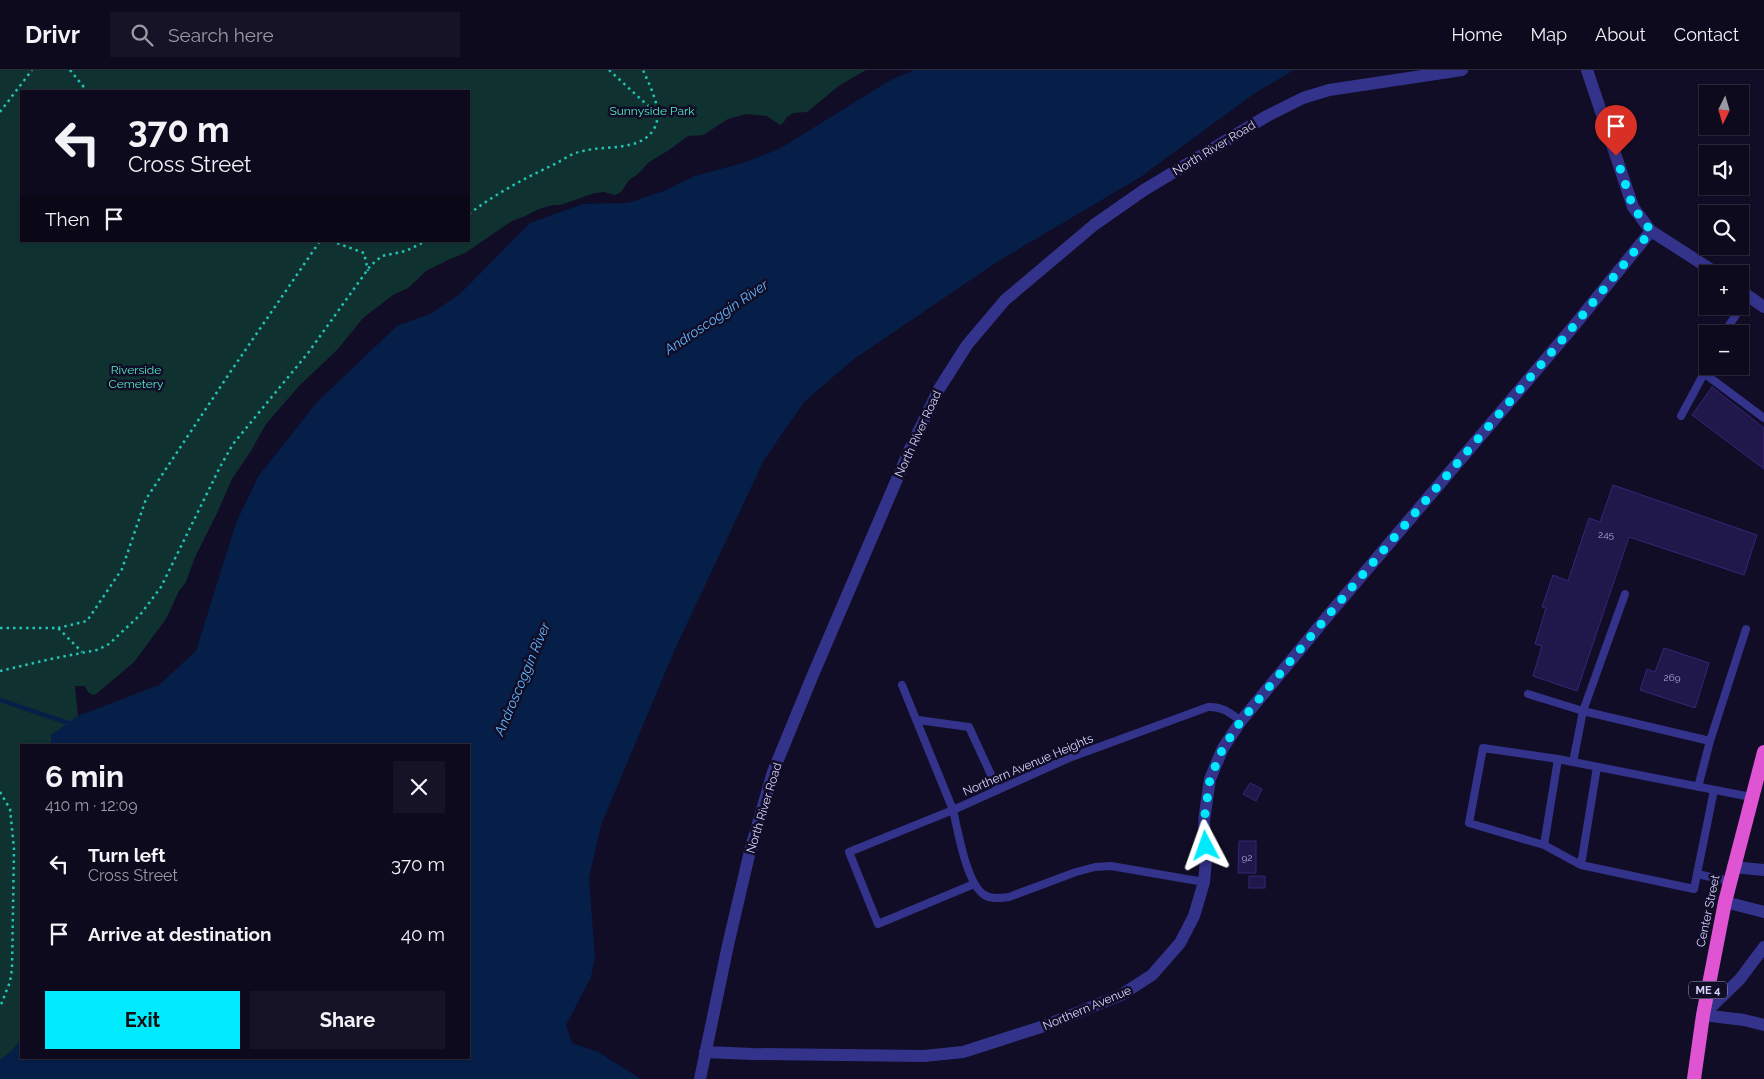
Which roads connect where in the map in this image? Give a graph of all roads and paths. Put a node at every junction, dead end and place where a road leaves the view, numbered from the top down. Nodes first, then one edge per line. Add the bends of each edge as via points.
1 (32, 70) edge
2 (70, 70) edge
3 (608, 70) edge
4 (643, 70) edge
5 (1462, 70) edge
6 (1587, 70) edge
7 (86, 90) edge
8 (0, 112) edge
9 (657, 114) junction
10 (470, 213) edge
11 (1651, 231) junction
12 (319, 242) edge
13 (334, 242) edge
14 (424, 242) edge
15 (1704, 265) edge
16 (368, 271) junction
17 (1749, 296) edge
18 (1764, 307) edge
19 (1704, 375) edge
20 (1713, 375) edge
21 (1681, 416) dead end
22 (1764, 418) edge
23 (1625, 594) dead end
24 (0, 628) edge
25 (58, 628) junction
26 (1746, 630) dead end
27 (82, 652) junction
28 (0, 671) edge
29 (902, 685) dead end
30 (1528, 694) dead end
31 (1583, 711) junction
32 (918, 720) junction
33 (1241, 721) junction
34 (1710, 741) junction
35 (1764, 752) edge
36 (1558, 760) junction
37 (1573, 762) junction
38 (1597, 767) junction
39 (1698, 787) junction
40 (998, 790) junction
41 (1714, 790) junction
42 (0, 792) edge
43 (1751, 797) junction
44 (953, 810) junction
45 (1544, 845) junction
46 (1581, 865) junction
47 (1733, 866) junction
48 (1764, 870) edge
49 (1697, 874) junction
50 (1729, 881) junction
51 (1204, 882) junction
52 (974, 884) junction
53 (1725, 902) junction
54 (1764, 912) edge
55 (1764, 947) edge
56 (0, 1007) edge
57 (1703, 1015) junction
58 (1764, 1025) edge
59 (705, 1052) junction
60 (700, 1079) edge
61 (1694, 1079) edge

1 - 8 path
2 - 7 path
3 - 9 path
4 - 9 path
5 - 59 street, North River Road via 1329,90 1303,98 1267,116 1144,190 1094,225 1001,304 967,345 939,389 909,452 773,772 750,851
6 - 11 street via 1633,207
9 - 10 path via 654,128 639,142 573,154
11 - 15 street
11 - 33 street, Northern Avenue
12 - 25 path via 146,499 122,569 87,621
13 - 16 path via 364,254
14 - 16 path via 406,251 382,256
16 - 27 path via 308,353 233,444 155,597 109,644
17 - 18 street
19 - 21 lane
20 - 22 lane
23 - 31 lane
24 - 25 path
25 - 27 path
26 - 34 lane
27 - 28 path
29 - 32 lane
30 - 31 lane
31 - 34 lane
31 - 37 lane
32 - 40 lane via 969,727
32 - 44 lane
33 - 40 lane, Northern Avenue Heights via 1226,710 1208,707 1069,758
33 - 51 street, Northern Avenue via 1223,748 1210,779 1204,821
34 - 39 lane
35 - 43 highway, Center Street / ME 4
36 - 37 lane
36 - 45 lane
36 - 45 lane via 1483,748 1469,823
37 - 38 lane
38 - 39 lane
38 - 46 lane
39 - 41 lane
40 - 44 lane, Northern Avenue Heights
41 - 43 lane
41 - 49 lane
42 - 56 path via 10,810 15,864 12,969
43 - 47 highway, Center Street / ME 4
44 - 52 lane, Northern Avenue Heights
44 - 52 lane via 849,852 878,924
45 - 46 lane
46 - 49 lane via 1694,889
47 - 48 street
47 - 50 highway, Center Street / ME 4
49 - 50 lane
50 - 53 highway, Center Street / ME 4
51 - 52 lane via 1111,866 1095,867 1009,897 991,897
51 - 59 street, Northern Avenue via 1194,916 1180,943 1152,975 1121,995 1035,1029 963,1052 924,1056
53 - 54 street
53 - 57 highway, Center Street / ME 4
55 - 57 street via 1740,979
57 - 58 street
57 - 61 highway, Center Street / ME 4
59 - 60 street, North River Road

